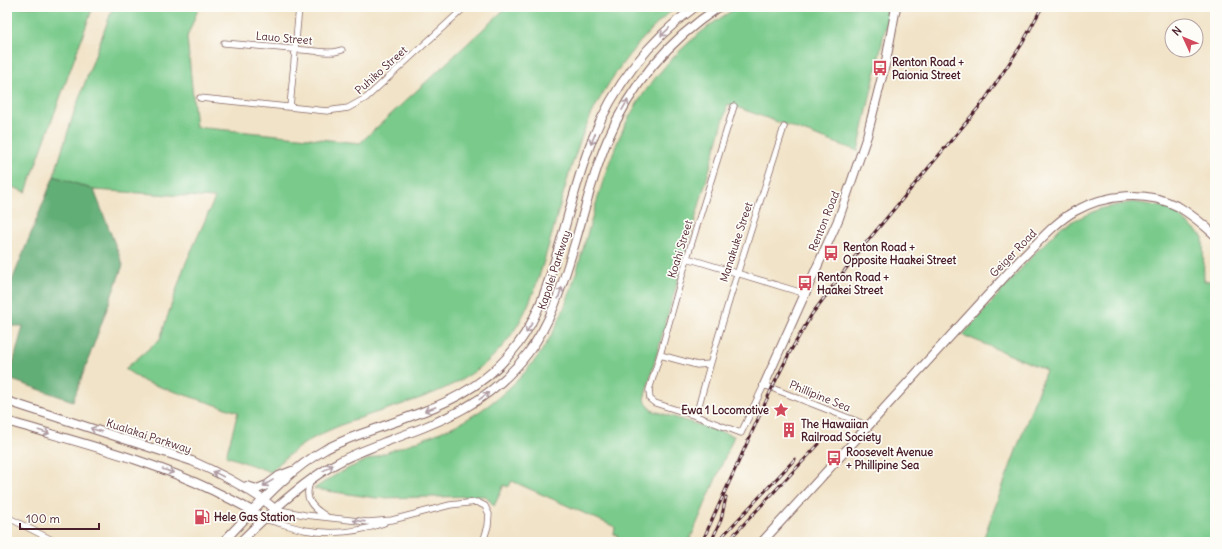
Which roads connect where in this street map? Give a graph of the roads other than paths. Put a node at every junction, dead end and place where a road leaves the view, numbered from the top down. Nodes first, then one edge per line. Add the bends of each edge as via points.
1 (299, 7) edge
2 (465, 7) edge
3 (695, 7) edge
4 (719, 7) edge
5 (896, 7) edge
6 (224, 43) dead end
7 (295, 49) junction
8 (342, 50) dead end
9 (200, 98) dead end
10 (734, 106) dead end
11 (290, 107) junction
12 (784, 127) dead end
13 (1215, 235) edge
14 (687, 258) junction
15 (737, 273) junction
16 (806, 294) junction
17 (660, 355) junction
18 (710, 364) junction
19 (764, 385) junction
20 (7, 401) edge
21 (696, 416) junction
22 (7, 421) edge
23 (868, 428) junction
24 (297, 469) junction
25 (313, 478) junction
26 (238, 484) junction
27 (263, 499) junction
28 (275, 509) junction
29 (253, 511) junction
30 (326, 516) junction
31 (7, 517) edge
32 (263, 519) junction
33 (392, 520) junction
34 (44, 535) junction
35 (41, 542) edge
36 (56, 542) edge
37 (223, 542) edge
38 (240, 542) edge
39 (483, 542) edge
40 (762, 542) edge

1 - 7 street
2 - 11 street, Puhiko Street via 360,102 348,108 334,110
3 -> 24 main road, Kapolei Parkway via 647,51 620,86 605,112 587,152 544,295 530,326 510,354 485,378 456,398 344,440
25 -> 4 main road, Kapolei Parkway via 349,457 462,411 493,389 520,363 541,334 557,301 601,157 620,114 641,81 666,51
5 - 16 main road, Renton Road via 886,61 867,136 840,218
6 - 7 street, Lauo Street
7 - 8 street, Lauo Street via 330,52
7 - 11 street
9 - 11 street, Puhiko Street
10 - 14 street, Koahi Street
12 - 15 street, Manakuke Street
13 - 23 main road, Geiger Road via 1178,207 1136,196 1114,197 1074,211 1020,260
14 - 15 street
14 - 17 street, Koahi Street
15 - 16 street
15 - 18 street, Manakuke Street
16 - 19 main road, Renton Road
17 - 18 street via 697,365
17 - 21 street, Koahi Street via 649,390 650,399 654,403
18 - 21 street, Manakuke Street
19 - 21 street, Renton Road via 741,432
19 - 23 street, Phillipine Sea via 859,422
26 -> 20 main road, Kualakai Parkway via 177,456
22 -> 29 main road via 129,457 185,477
23 - 40 main road, Geiger Road
24 -> 26 main road via 257,489
24 - 27 main road, Kapolei Parkway
25 - 28 main road, Kapolei Parkway
25 - 30 street via 309,488 309,499 314,508
26 - 27 main road, Kualakai Parkway
27 - 28 main road, Kualakai Parkway
27 - 29 main road, Kapolei Parkway
28 - 30 street
28 - 32 main road, Kapolei Parkway
29 - 32 main road
29 - 37 main road, Kapolei Parkway
33 -> 30 street via 363,522
31 - 34 street
32 - 33 street via 305,530 334,532 362,530
32 - 38 main road, Kapolei Parkway
33 - 39 street via 450,505 480,503 487,508 490,517
34 - 35 street
34 - 36 street

